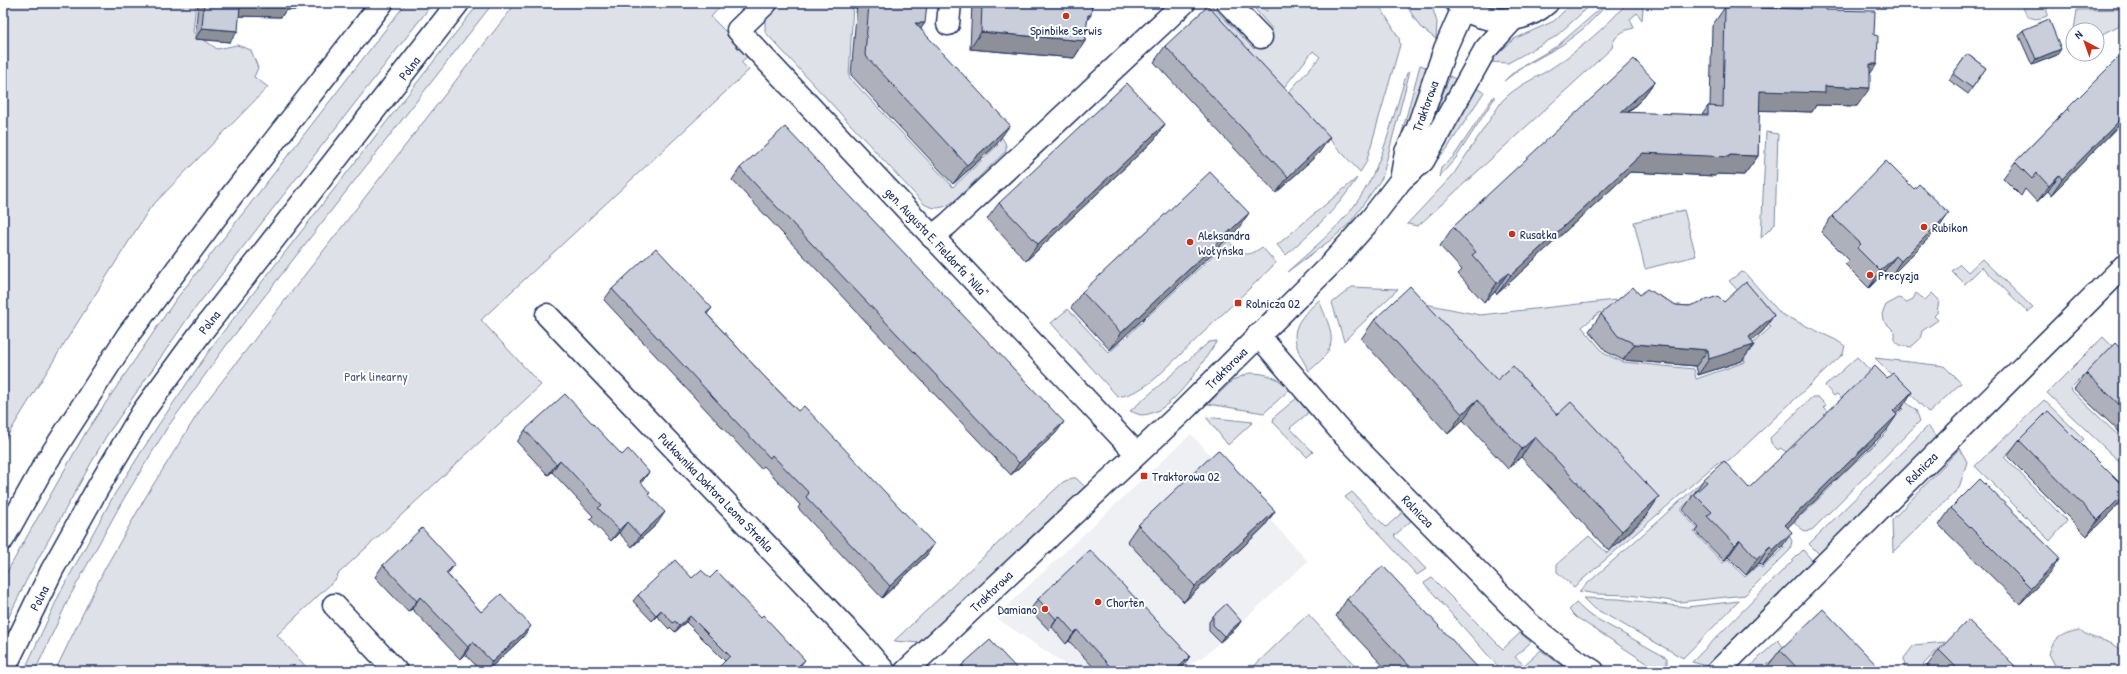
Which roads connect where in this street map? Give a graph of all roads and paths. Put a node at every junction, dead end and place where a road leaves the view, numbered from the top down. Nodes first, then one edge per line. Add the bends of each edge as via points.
1 (382, 3) edge
2 (458, 3) edge
3 (766, 3) edge
4 (1184, 3) edge
5 (1228, 3) edge
6 (1547, 3) edge
7 (1460, 6) edge
8 (1514, 18) junction
9 (1261, 37) dead end
10 (1401, 180) junction
11 (932, 237) junction
12 (2124, 266) edge
13 (546, 315) dead end
14 (1258, 335) junction
15 (1137, 454) junction
16 (3, 540) edge
17 (334, 605) dead end
18 (3, 671) edge
19 (396, 671) edge
20 (884, 671) edge
21 (906, 671) edge
22 (1593, 671) edge
23 (1718, 671) edge

1 - 16 street via 232,194 128,335 42,470
2 - 18 street, Polna via 199,335 142,413 52,570
3 - 11 street, gen. Augusta E. Fieldorfa "Nila" via 738,30
4 - 11 street
5 - 9 street
6 - 8 street via 1528,14
7 - 8 street via 1479,15 1500,20
7 - 10 street, Traktorowa via 1417,130 1406,152
8 - 10 street via 1484,50 1423,161
10 - 14 street, Traktorowa via 1331,264
11 - 15 street, gen. Augusta E. Fieldorfa "Nila"
12 - 23 street, Rolnicza
13 - 20 street, Pułkownika Doktora Leona Strehla via 851,633
14 - 15 street, Traktorowa
14 - 22 street, Rolnicza via 1344,435 1528,623
15 - 21 street, Traktorowa
17 - 19 street

